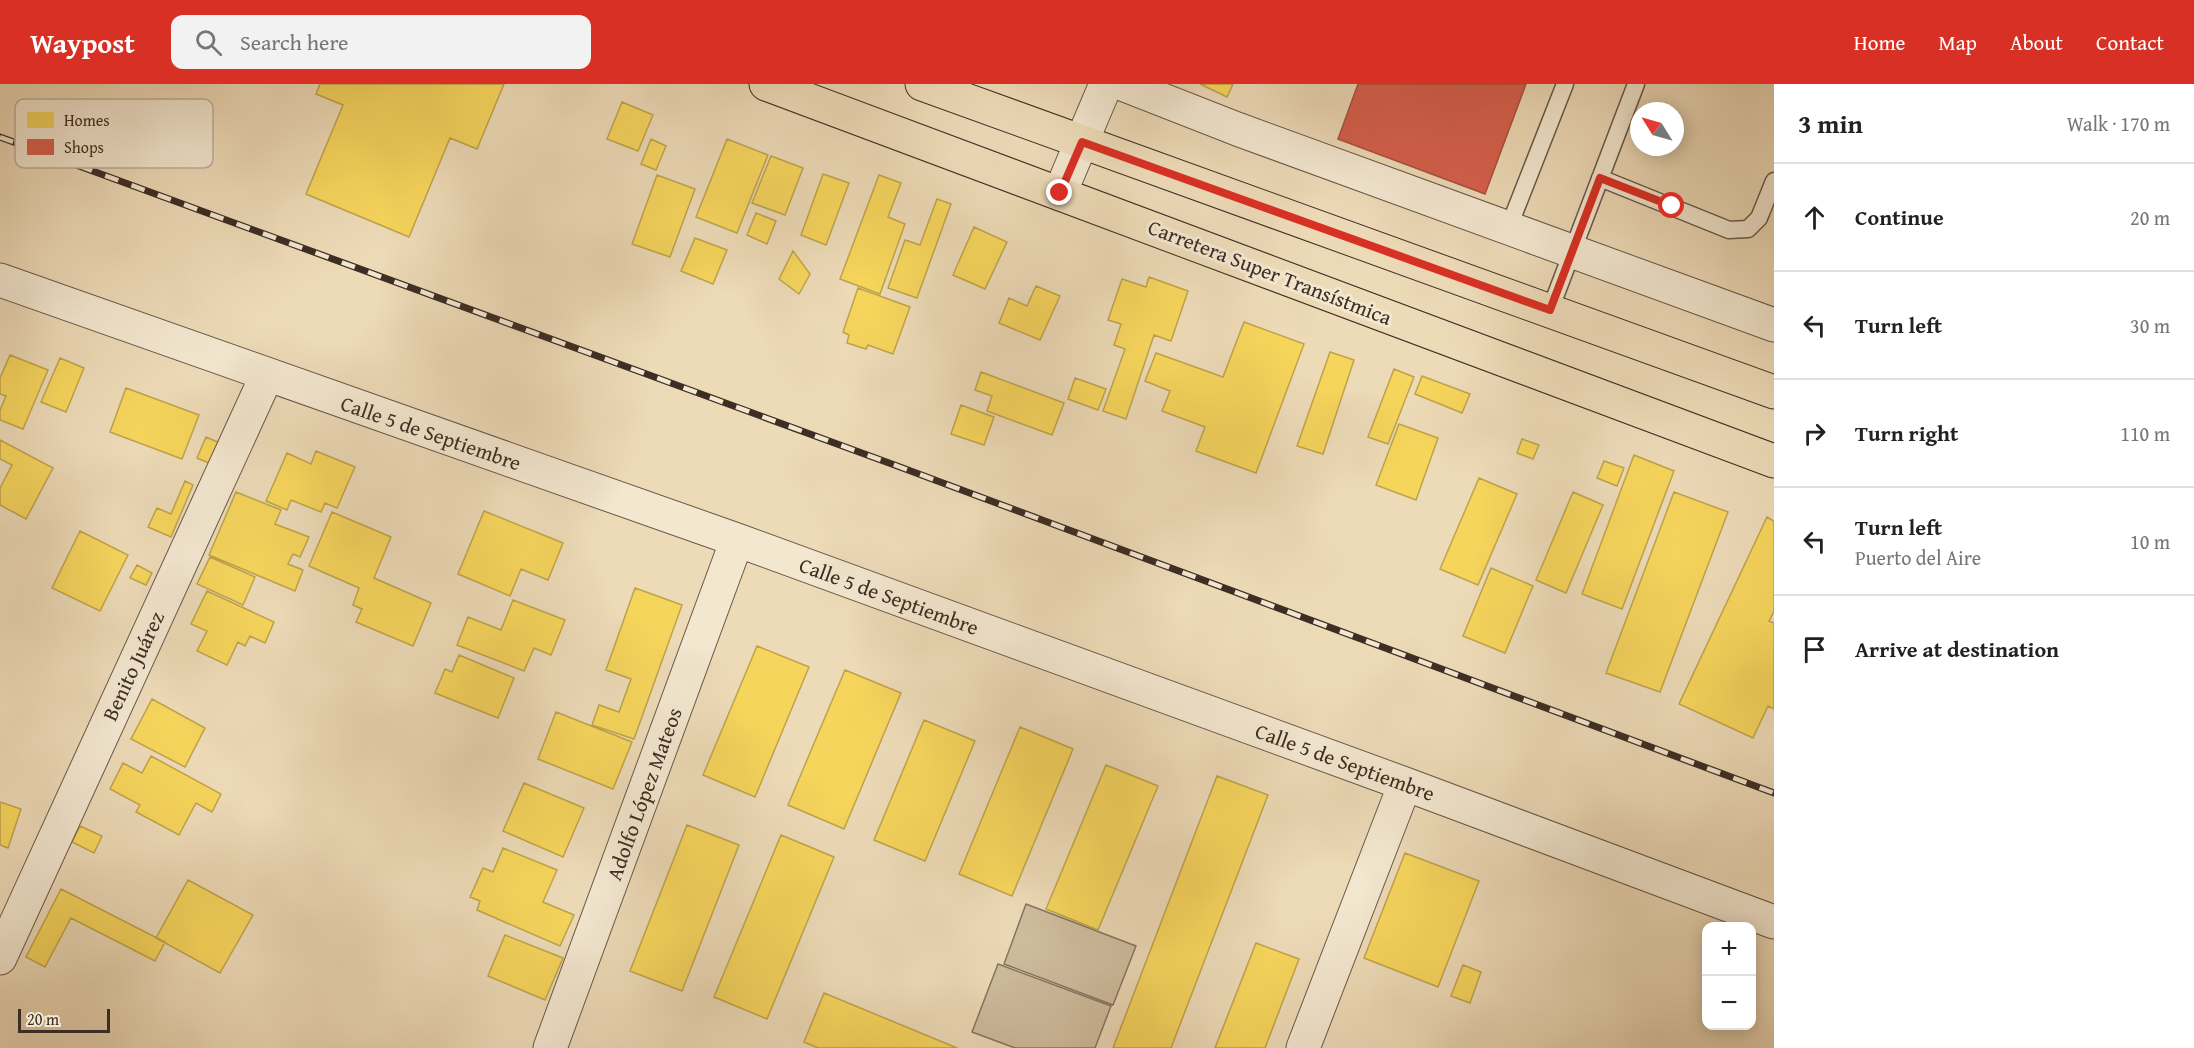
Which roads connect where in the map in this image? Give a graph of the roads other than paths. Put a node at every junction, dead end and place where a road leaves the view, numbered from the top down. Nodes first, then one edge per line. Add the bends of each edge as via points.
1 (766, 84) edge
2 (922, 84) edge
3 (1106, 84) edge
4 (1122, 84) edge
5 (1564, 84) edge
6 (1636, 84) edge
7 (1082, 142) junction
8 (1600, 178) junction
9 (1774, 181) edge
10 (1060, 193) junction
11 (1509, 229) junction
12 (1571, 252) junction
13 (0, 280) edge
14 (1550, 310) junction
15 (1774, 325) edge
16 (267, 375) junction
17 (1774, 392) edge
18 (1774, 461) edge
19 (737, 540) junction
20 (1406, 784) junction
21 (1774, 922) edge
22 (0, 958) edge
23 (551, 1048) edge
24 (1303, 1048) edge

1 - 10 main road, Carretera Super Transístmica
2 - 7 main road
3 - 7 street
4 - 11 street
5 - 11 lane
6 - 8 lane
7 - 10 street
7 - 14 main road
8 - 9 lane via 1729,230 1748,229 1759,218
8 - 12 lane
10 - 18 main road, Carretera Super Transístmica
11 - 12 street
12 - 14 lane
12 - 15 street
13 - 16 street, Calle 5 de Septiembre
14 - 17 main road
16 - 19 street, Calle 5 de Septiembre
16 - 22 street, Benito Juárez
19 - 20 street, Calle 5 de Septiembre
19 - 23 street, Adolfo López Mateos
20 - 21 street, Calle 5 de Septiembre
20 - 24 street

